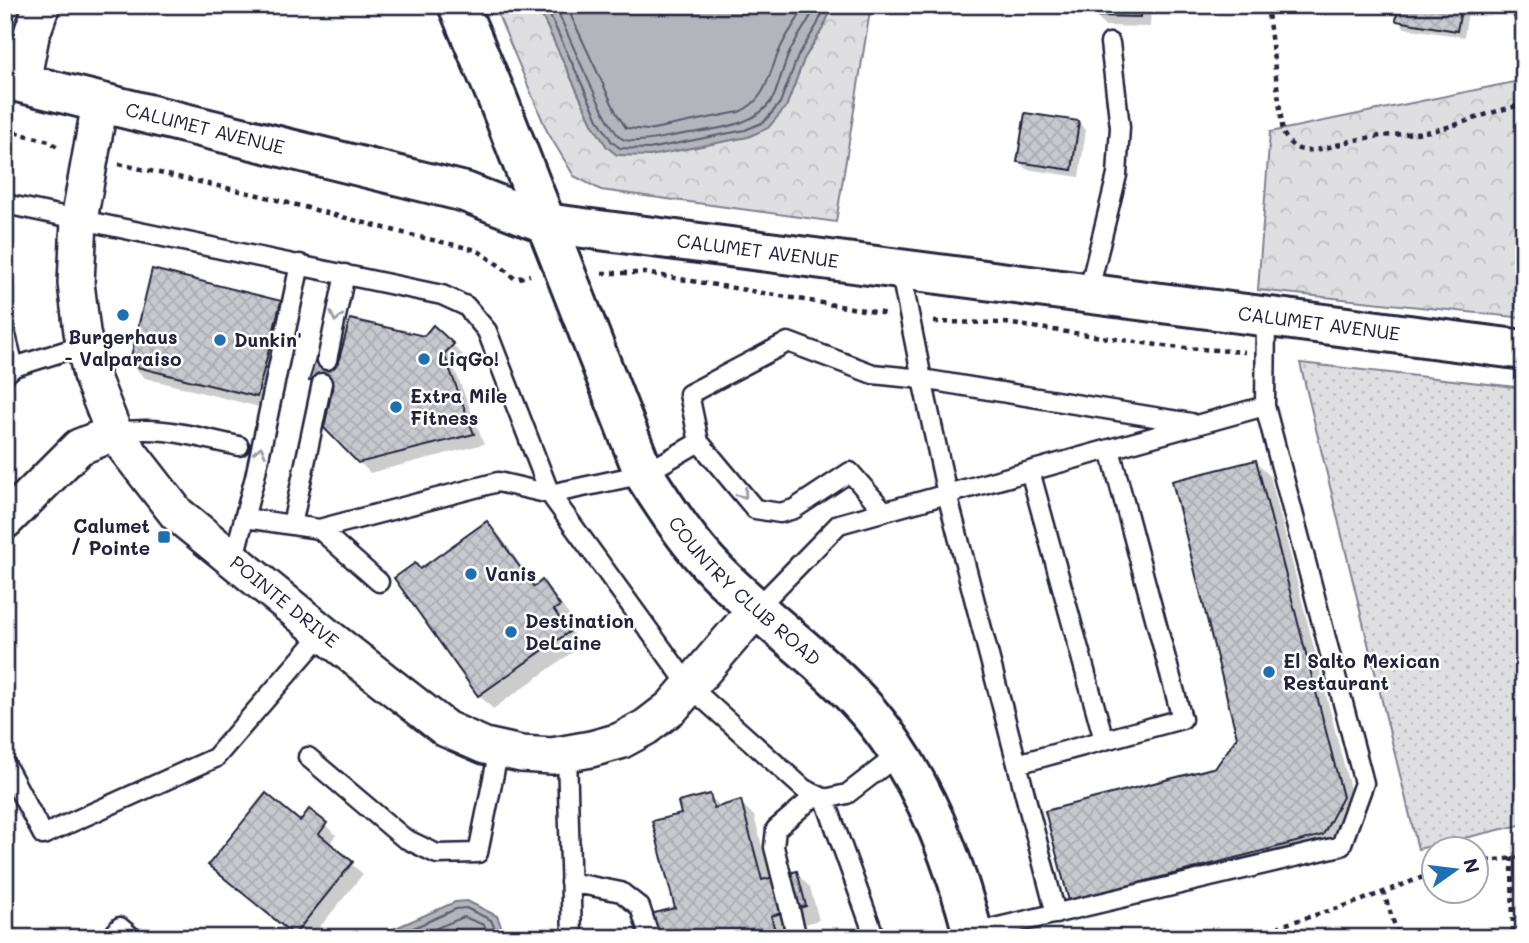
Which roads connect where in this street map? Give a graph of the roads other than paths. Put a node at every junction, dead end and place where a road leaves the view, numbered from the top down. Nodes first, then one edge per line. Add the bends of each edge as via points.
1 (42, 5) edge
2 (458, 5) edge
3 (1110, 43) dead end
4 (14, 81) edge
5 (100, 103) junction
6 (5, 204) edge
7 (79, 220) junction
8 (545, 223) junction
9 (300, 264) junction
10 (900, 269) junction
11 (345, 274) junction
12 (1088, 294) junction
13 (1266, 317) junction
14 (5, 331) edge
15 (84, 345) junction
16 (1524, 350) edge
17 (327, 360) dead end
18 (9, 370) edge
19 (922, 379) junction
20 (322, 383) dead end
21 (1265, 406) junction
22 (1197, 425) junction
23 (114, 433) junction
24 (699, 442) junction
25 (239, 446) dead end
26 (1110, 449) junction
27 (1030, 471) junction
28 (644, 474) junction
29 (550, 494) junction
30 (947, 494) junction
31 (884, 512) junction
32 (246, 518) junction
33 (5, 521) edge
34 (292, 525) junction
35 (319, 529) junction
36 (233, 561) junction
37 (379, 582) dead end
38 (757, 608) junction
39 (323, 633) junction
40 (690, 687) junction
41 (1104, 740) junction
42 (499, 749) junction
43 (567, 753) junction
44 (899, 754) junction
45 (308, 757) dead end
46 (5, 764) edge
47 (1017, 764) junction
48 (820, 797) junction
49 (570, 882) junction
50 (1056, 914) junction
51 (973, 936) edge
52 (111, 938) edge
53 (133, 938) edge
54 (572, 938) edge
55 (650, 938) edge
56 (797, 938) edge
57 (875, 938) edge

1 - 4 street
2 - 8 main road, COUNTRY CLUB ROAD
3 - 12 lane via 1120,127 1117,175
4 - 5 main road, CALUMET AVENUE
5 - 7 street, POINTE DRIVE
5 - 8 main road, CALUMET AVENUE via 465,192
6 - 7 lane
7 - 9 lane
7 - 15 street, POINTE DRIVE via 76,284
8 - 10 main road, CALUMET AVENUE
8 - 28 main road, COUNTRY CLUB ROAD
9 - 11 lane
32 -> 9 lane
10 - 12 main road, CALUMET AVENUE
10 - 19 lane
11 -> 17 lane
11 - 29 lane via 442,295 466,306 487,331
12 - 13 main road, CALUMET AVENUE
13 - 16 main road, CALUMET AVENUE
13 - 21 lane
14 - 18 lane
15 - 18 lane
15 - 23 street, POINTE DRIVE
19 - 22 lane
19 - 24 lane via 873,374 788,342 688,394
19 - 30 lane
20 - 34 lane
21 - 22 lane
21 - 50 lane via 1364,783 1341,846
22 - 26 lane
23 - 25 lane via 157,429
23 - 33 street via 79,447
23 - 36 street, POINTE DRIVE via 177,514
24 - 28 lane
24 -> 31 lane via 755,509 780,513 794,509 850,472
26 - 27 lane
26 - 41 lane via 1182,719
27 - 30 lane
27 - 41 lane
28 - 29 lane
28 - 38 main road, COUNTRY CLUB ROAD via 680,529 717,572
29 - 35 lane via 498,482
29 - 40 lane
30 - 31 lane
30 - 47 lane
31 - 38 lane via 839,524
32 - 34 lane
32 - 36 lane
34 - 35 lane
35 - 37 lane
36 - 39 street, POINTE DRIVE
38 - 40 street, POINTE DRIVE
38 - 44 main road, COUNTRY CLUB ROAD via 824,665 870,714
39 - 42 street, POINTE DRIVE via 446,729
39 - 46 lane via 215,758 43,835
40 - 43 street, POINTE DRIVE via 673,708 620,741
40 - 48 lane via 804,789
41 - 47 lane
42 - 43 street, POINTE DRIVE via 552,756
42 - 45 lane via 478,853 437,854 404,838
43 - 49 lane
44 - 48 lane via 847,794
44 - 51 main road, COUNTRY CLUB ROAD via 926,799 952,864
47 - 50 lane
48 - 56 lane via 776,830 776,856
48 - 57 lane
49 - 54 lane
49 - 55 lane via 621,892 640,907
50 - 51 lane
52 - 53 lane via 120,927

